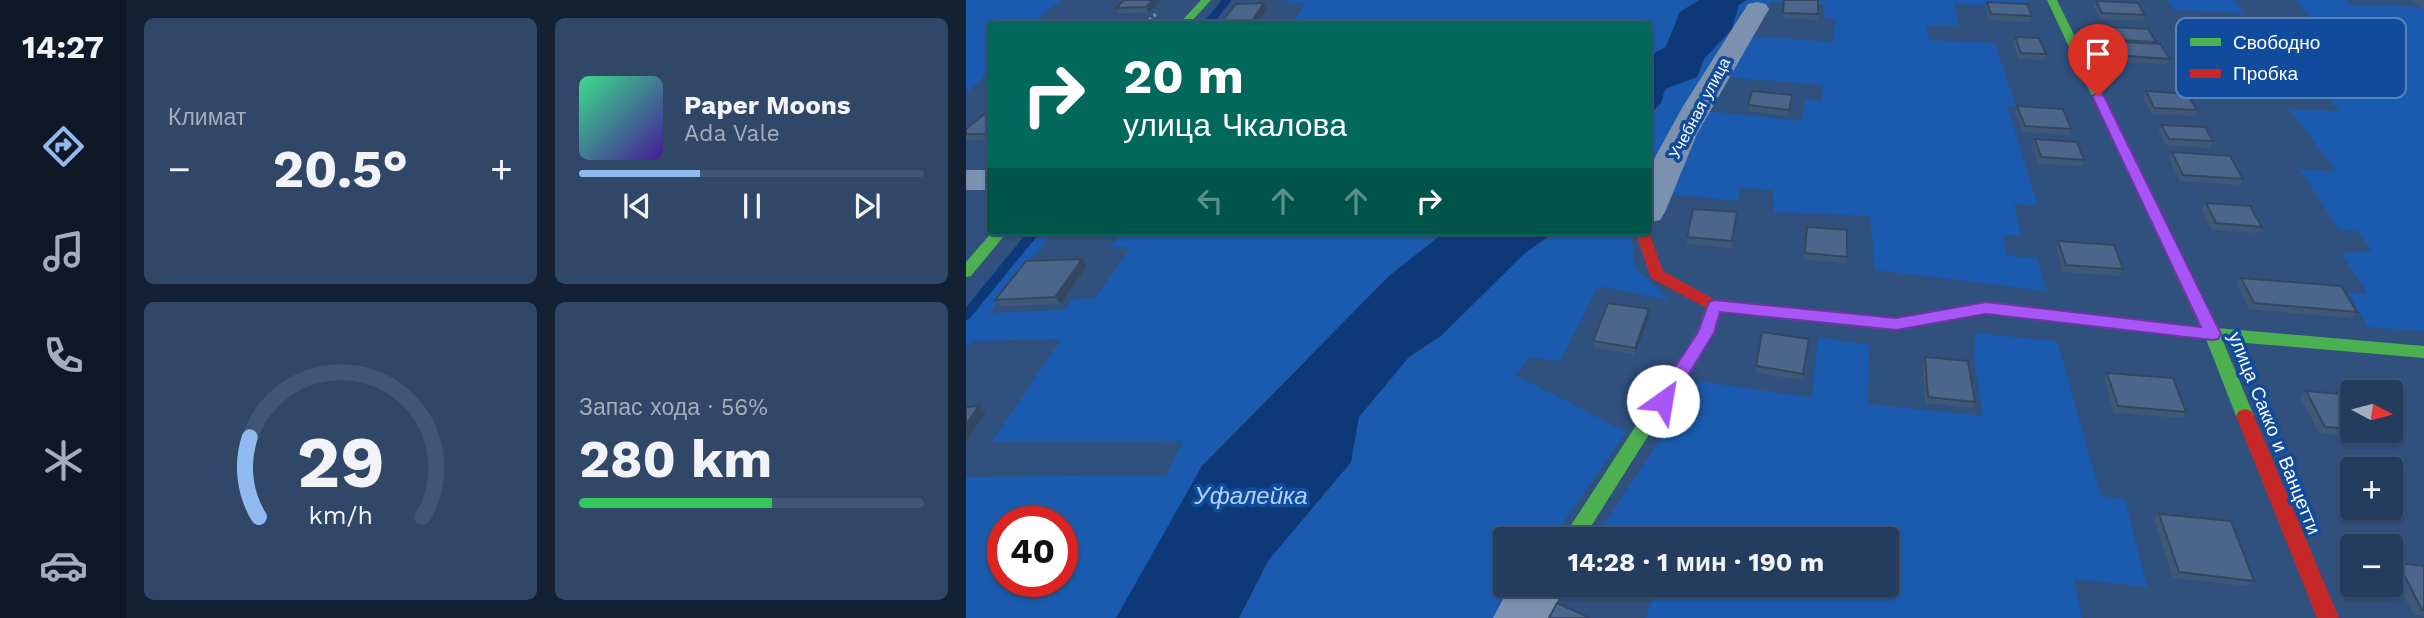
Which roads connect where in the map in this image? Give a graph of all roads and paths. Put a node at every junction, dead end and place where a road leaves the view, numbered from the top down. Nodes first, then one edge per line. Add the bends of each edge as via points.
1 (1206, 0) edge
2 (2052, 0) edge
3 (1757, 9) dead end
4 (1187, 21) edge
5 (966, 180) edge
6 (987, 180) edge
7 (1652, 201) edge
8 (998, 235) edge
9 (1643, 235) edge
10 (966, 272) edge
11 (1714, 306) junction
12 (2212, 334) junction
13 (2424, 352) edge
14 (1580, 527) edge
15 (1533, 597) edge
16 (1519, 618) edge
17 (2328, 618) edge

1 - 4 street
2 - 12 street, улица Сакко и Ванцетти
3 - 7 street, Учебная улица via 1714,77
5 - 6 street
8 - 10 street
9 - 11 street via 1656,274
11 - 12 street via 1896,324 1986,308
11 - 14 street via 1705,333
12 - 13 street
12 - 17 street, улица Сакко и Ванцетти
15 - 16 street

